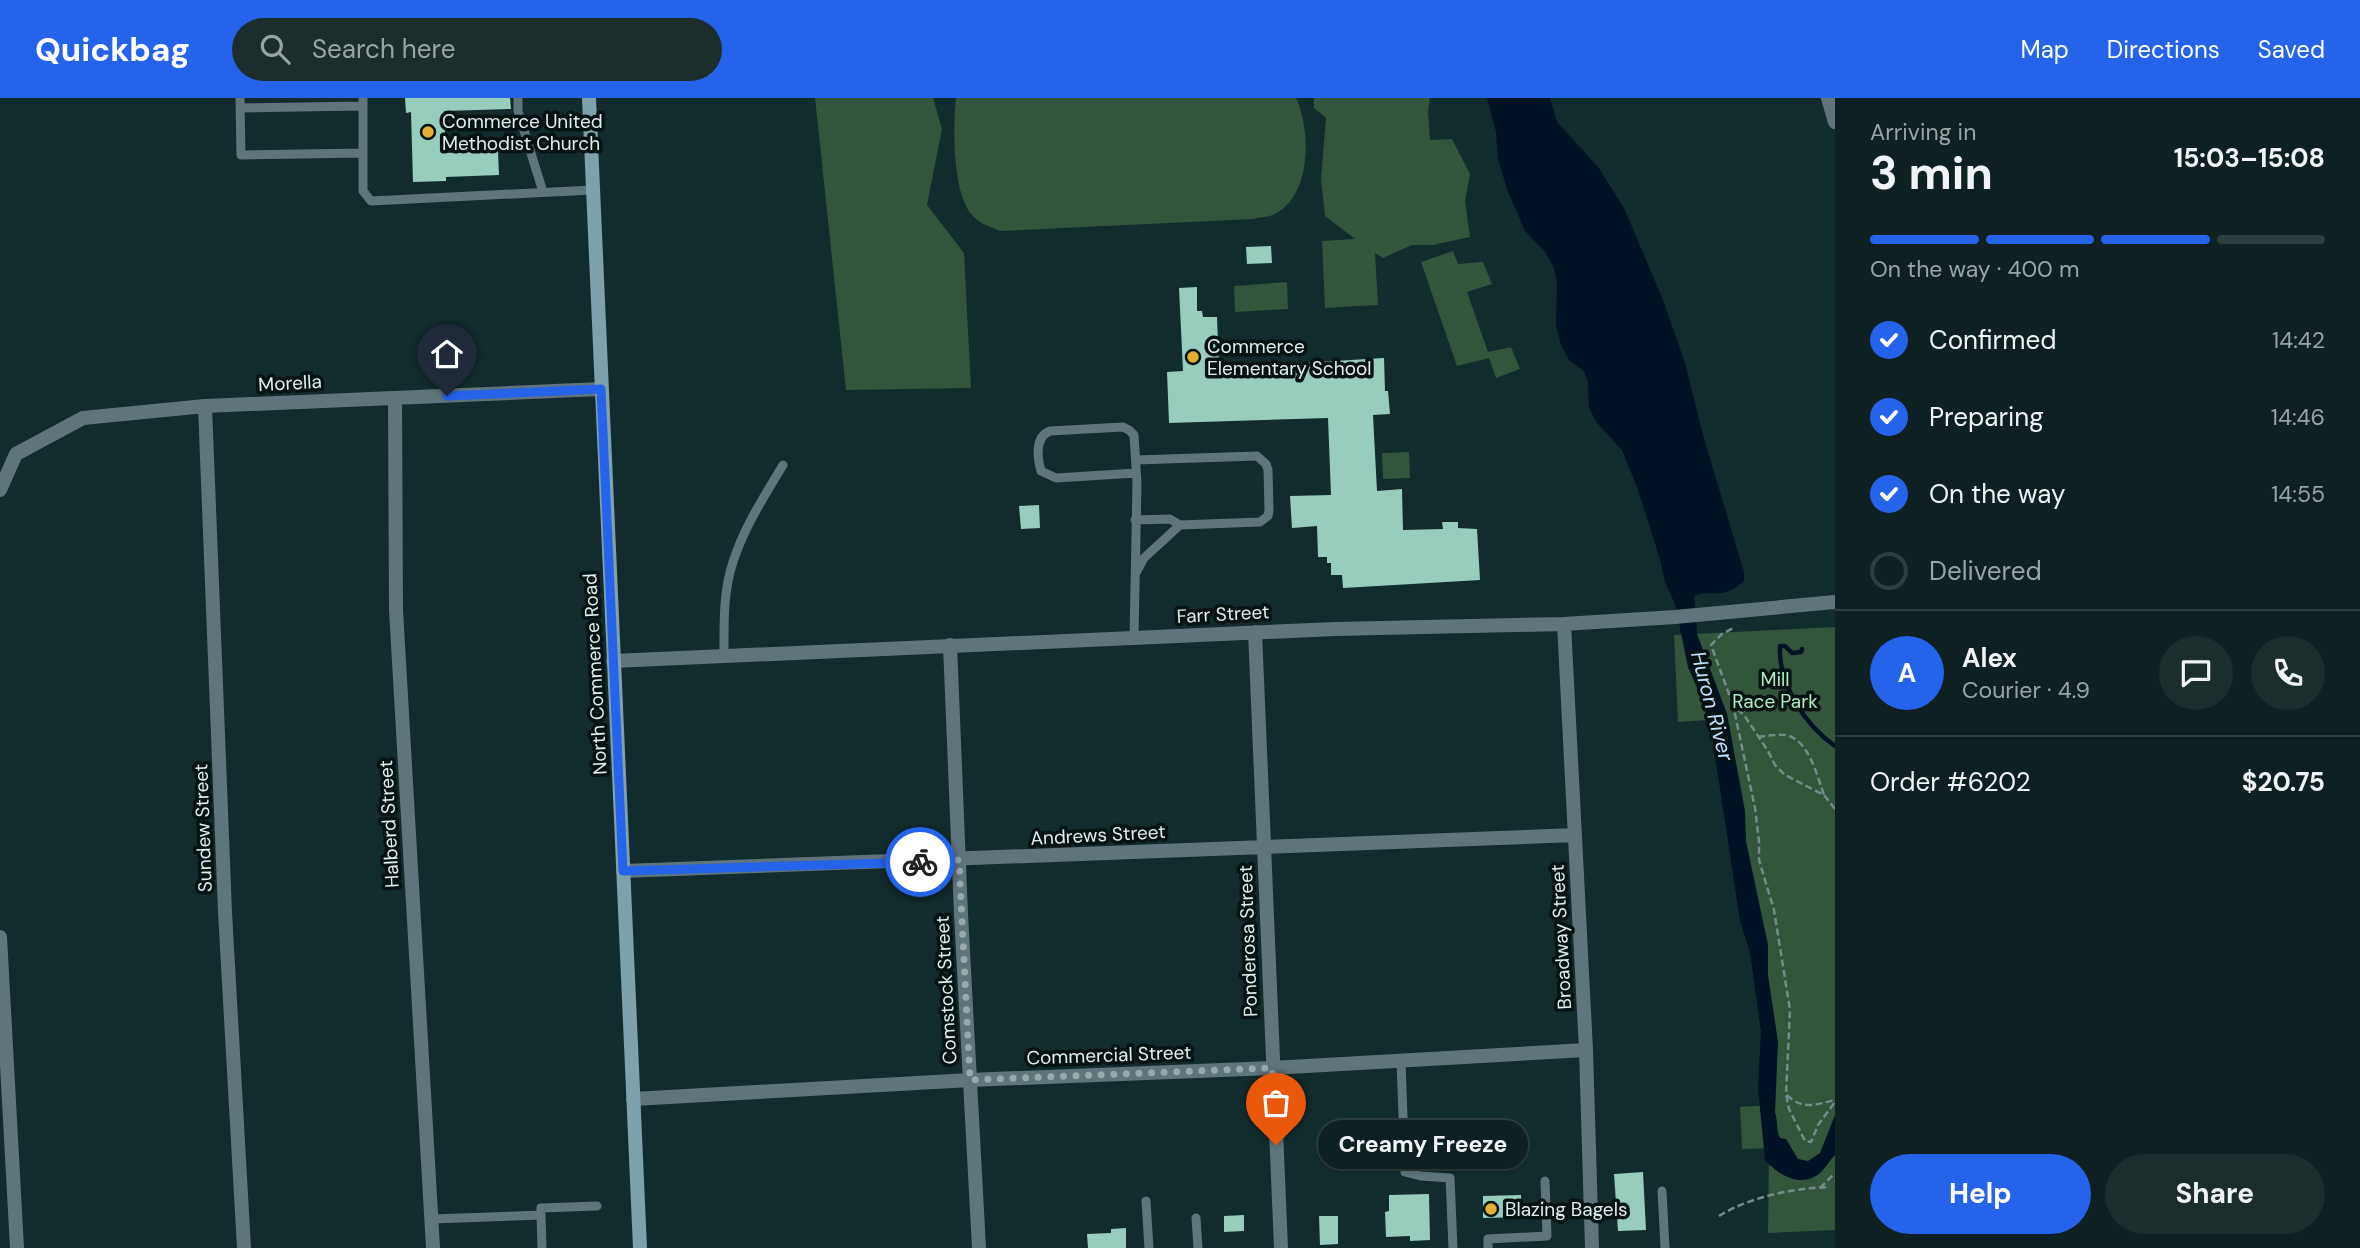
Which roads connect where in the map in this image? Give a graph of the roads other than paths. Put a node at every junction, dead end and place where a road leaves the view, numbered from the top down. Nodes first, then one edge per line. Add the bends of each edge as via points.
1 (240, 98) edge
2 (518, 98) edge
3 (589, 98) edge
4 (1828, 98) edge
5 (363, 102) edge
6 (240, 108) junction
7 (1835, 122) edge
8 (363, 153) junction
9 (593, 190) junction
10 (543, 192) junction
11 (601, 389) junction
12 (396, 398) junction
13 (205, 406) junction
14 (1136, 460) junction
15 (783, 465) dead end
16 (1136, 473) junction
17 (2, 481) edge
18 (1135, 520) junction
19 (1180, 525) junction
20 (1135, 574) junction
21 (1835, 602) edge
22 (1564, 624) junction
23 (1255, 632) junction
24 (1134, 638) junction
25 (950, 645) junction
26 (724, 655) junction
27 (613, 660) junction
28 (1575, 835) junction
29 (1263, 846) junction
30 (959, 860) junction
31 (623, 871) junction
32 (0, 937) edge
33 (1586, 1050) junction
34 (1401, 1060) junction
35 (1272, 1068) junction
36 (970, 1080) junction
37 (634, 1100) junction
38 (1545, 1181) dead end
39 (1662, 1191) dead end
40 (1146, 1201) dead end
41 (597, 1206) dead end
42 (541, 1215) junction
43 (1196, 1218) dead end
44 (432, 1219) junction
45 (1542, 1236) junction
46 (17, 1248) edge
47 (244, 1248) edge
48 (433, 1248) edge
49 (542, 1248) edge
50 (640, 1248) edge
51 (979, 1248) edge
52 (1149, 1248) edge
53 (1198, 1248) edge
54 (1281, 1248) edge
55 (1453, 1248) edge
56 (1488, 1248) edge
57 (1543, 1248) edge
58 (1592, 1248) edge
59 (1665, 1248) edge

1 - 6 lane
2 - 10 lane
3 - 9 main road, North Commerce Road
4 - 7 street
5 - 6 lane
5 - 8 lane
6 - 8 lane via 241,155
8 - 10 lane via 363,191 370,201
9 - 10 lane
9 - 11 main road, North Commerce Road
11 - 12 street, Morella
11 - 27 main road, North Commerce Road
12 - 13 street, Morella
12 - 44 street, Halberd Street via 396,610
13 - 17 street, Morella via 83,418 16,454
13 - 47 street, Sundew Street
14 - 16 lane
14 - 16 lane via 1134,435 1127,428 1051,431 1039,442 1041,471 1056,478
14 - 19 lane via 1251,455 1266,464 1269,510 1264,520
15 - 26 lane via 750,521 732,565
16 - 18 lane
18 - 19 lane via 1170,519
18 - 20 lane
19 - 20 lane via 1144,558
20 - 24 lane
21 - 22 street, Farr Street
22 - 23 street, Farr Street
22 - 28 street, Broadway Street
23 - 24 street, Farr Street
23 - 29 street, Ponderosa Street
24 - 25 street, Farr Street
25 - 26 street, Farr Street
25 - 30 street, Comstock Street
26 - 27 street, Farr Street
27 - 31 main road, North Commerce Road
28 - 29 street, Andrews Street
28 - 33 street, Broadway Street
29 - 30 street, Andrews Street
29 - 35 street, Ponderosa Street
30 - 31 street, Andrews Street
30 - 36 street, Comstock Street
31 - 37 main road, North Commerce Road
32 - 46 street
33 - 34 street, Commercial Street
33 - 58 street, Broadway Street
34 - 35 street, Commercial Street
34 - 55 lane via 1405,1172 1450,1178
35 - 36 street, Commercial Street
35 - 54 street, Ponderosa Street
36 - 37 street, Commercial Street
36 - 51 street, Comstock Street
37 - 50 main road, North Commerce Road
38 - 45 lane via 1547,1236
39 - 59 lane
40 - 52 lane
41 - 42 lane via 541,1208
42 - 44 lane
42 - 49 lane
43 - 53 lane
44 - 48 street, Halberd Street
45 - 56 lane via 1488,1239
45 - 57 lane

